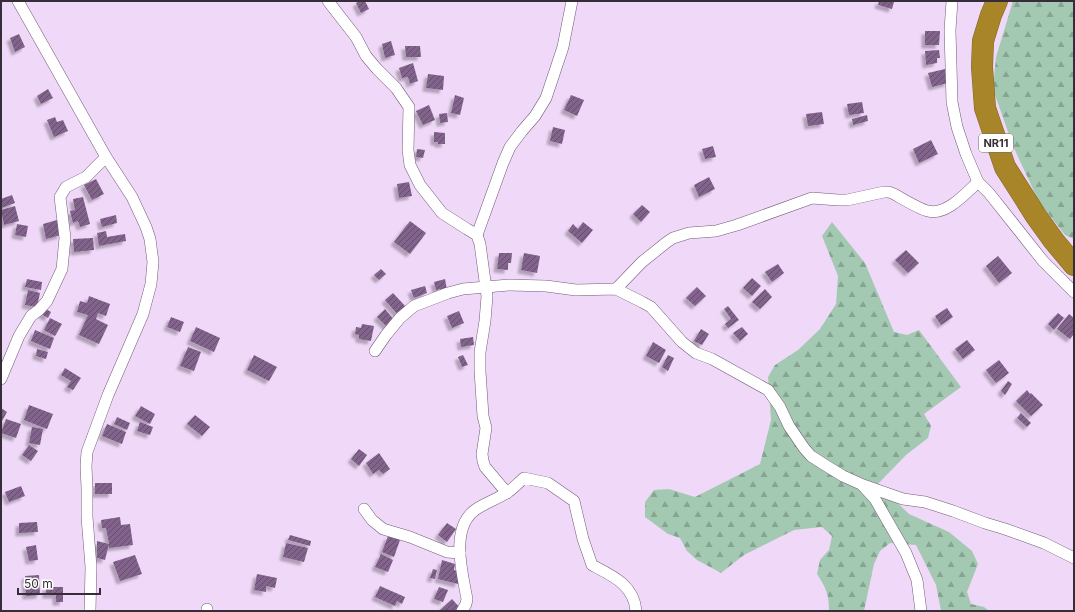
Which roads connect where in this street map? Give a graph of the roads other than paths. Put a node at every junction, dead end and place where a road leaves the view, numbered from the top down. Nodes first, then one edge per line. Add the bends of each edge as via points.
1 (18, 1) edge
2 (328, 1) edge
3 (572, 1) edge
4 (952, 1) edge
5 (997, 1) edge
6 (106, 157) junction
7 (978, 182) junction
8 (478, 235) junction
9 (1074, 265) edge
10 (486, 287) junction
11 (616, 289) junction
12 (1074, 292) edge
13 (375, 351) dead end
14 (1, 379) edge
15 (863, 485) junction
16 (507, 493) junction
17 (364, 509) dead end
18 (460, 553) junction
19 (1074, 558) edge
20 (90, 611) edge
21 (462, 611) edge
22 (636, 611) edge
23 (921, 611) edge

1 - 6 street
2 - 8 street via 356,37 366,56 396,88 409,107 410,165 420,185 442,213
3 - 8 street via 563,47 546,98 510,147
4 - 7 street via 952,102 957,127
5 - 9 highway, NR11 via 983,41 985,108 1005,167 1049,235
6 - 14 street via 86,177 66,187 60,197 65,238 62,269 47,301 32,316 19,336
6 - 20 street via 132,197 143,222 150,239 152,262 151,284 143,314 87,452 87,517 92,567
7 - 11 street via 954,204 936,212 927,211 889,192 847,200 812,198 737,225 689,233 673,238 655,251
7 - 12 street via 1043,261
8 - 10 street
10 - 11 street via 529,285 576,290
10 - 13 street via 463,289 414,306 400,318
10 - 16 street via 480,352 486,428 482,454 485,467
11 - 15 street via 650,307 682,342 696,353 768,390 789,426 811,456
15 - 19 street via 903,499 925,502 953,511 1044,543
15 - 23 street via 875,499 906,553 917,580
16 - 18 street via 477,508 467,518 460,536
16 - 22 street via 524,478 548,483 574,501 592,565 618,580 630,591
17 - 18 street via 383,529 447,552
18 - 21 street via 467,599

